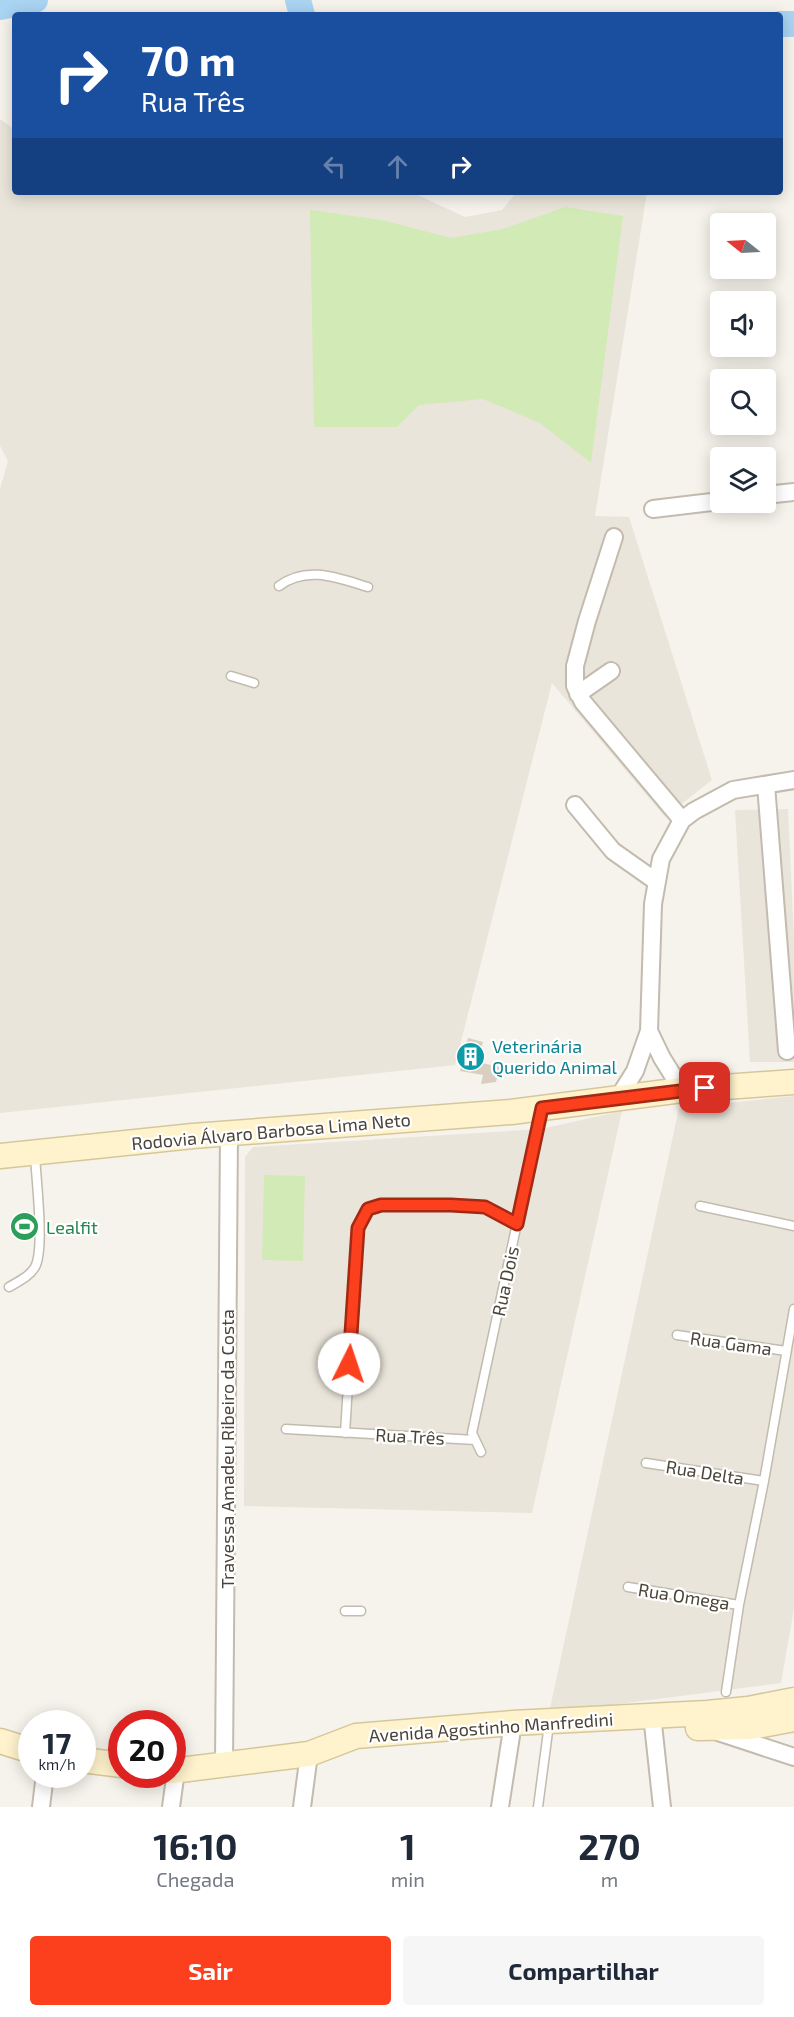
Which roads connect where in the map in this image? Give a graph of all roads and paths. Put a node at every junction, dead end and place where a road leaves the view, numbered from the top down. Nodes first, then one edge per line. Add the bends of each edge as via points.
1 (794, 492) edge
2 (776, 494) edge
3 (710, 502) edge
4 (652, 509) dead end
5 (614, 537) dead end
6 (279, 586) dead end
7 (368, 587) dead end
8 (611, 671) dead end
9 (231, 676) dead end
10 (254, 683) dead end
11 (578, 694) junction
12 (794, 780) edge
13 (766, 785) junction
14 (575, 805) dead end
15 (682, 820) junction
16 (657, 882) junction
17 (649, 1031) junction
18 (787, 1051) dead end
19 (794, 1082) edge
20 (682, 1090) junction
21 (618, 1098) junction
22 (542, 1108) junction
23 (229, 1134) junction
24 (35, 1152) junction
25 (0, 1156) edge
26 (699, 1206) dead end
27 (517, 1224) junction
28 (794, 1226) edge
29 (9, 1287) dead end
30 (794, 1309) edge
31 (677, 1335) dead end
32 (786, 1351) junction
33 (286, 1429) dead end
34 (345, 1433) junction
35 (475, 1440) junction
36 (481, 1452) dead end
37 (646, 1463) dead end
38 (764, 1481) junction
39 (628, 1587) dead end
40 (739, 1605) junction
41 (345, 1611) dead end
42 (361, 1611) dead end
43 (726, 1692) dead end
44 (794, 1700) edge
45 (646, 1719) junction
46 (794, 1719) edge
47 (549, 1722) junction
48 (513, 1723) junction
49 (706, 1728) junction
50 (0, 1741) edge
51 (18, 1747) edge
52 (309, 1754) junction
53 (794, 1757) edge
54 (224, 1764) junction
55 (186, 1769) edge
56 (43, 1788) edge
57 (173, 1788) edge
58 (41, 1807) edge
59 (171, 1807) edge
60 (302, 1807) edge
61 (500, 1807) edge
62 (538, 1807) edge
63 (662, 1807) edge

1 - 2 street
3 - 4 street
5 - 11 street via 575,666
6 - 7 lane via 298,575 326,574
8 - 11 street
9 - 10 lane
11 - 15 street
12 - 13 street
13 - 15 street via 732,790
13 - 18 street
14 - 16 street via 613,851
15 - 16 street via 661,859
16 - 17 street
17 - 20 street
17 - 21 street via 635,1071
19 - 20 main road, Rodovia Álvaro Barbosa Lima Neto
20 - 21 main road, Rodovia Álvaro Barbosa Lima Neto
21 - 22 main road, Rodovia Álvaro Barbosa Lima Neto
22 - 23 main road, Rodovia Álvaro Barbosa Lima Neto
22 - 27 lane, Rua Dois
23 - 24 main road, Rodovia Álvaro Barbosa Lima Neto
23 - 54 street, Travessa Amadeu Ribeiro da Costa
24 - 25 main road, Rodovia Álvaro Barbosa Lima Neto
24 - 29 lane via 39,1248 36,1265 28,1276
26 - 28 lane
27 - 34 lane via 485,1207 381,1205 368,1209 358,1228
27 - 35 lane, Rua Dois via 472,1433
30 - 32 lane
31 - 32 lane, Rua Gama
32 - 38 lane
33 - 34 lane, Rua Três
34 - 35 lane, Rua Três
35 - 36 lane, Rua Dois
37 - 38 lane, Rua Delta
38 - 40 lane
39 - 40 lane, Rua Omega
40 - 43 lane
41 - 42 lane
44 - 45 main road via 748,1709
45 - 47 main road, Avenida Agostinho Manfredini
45 - 49 main road
45 - 63 street
46 - 49 main road via 751,1727
47 - 48 main road, Avenida Agostinho Manfredini
47 - 62 lane
48 - 52 main road, Avenida Agostinho Manfredini via 356,1736
48 - 61 street
49 - 53 street
50 - 51 main road
52 - 54 main road, Avenida Agostinho Manfredini
52 - 60 street
54 - 55 main road, Avenida Agostinho Manfredini
56 - 58 street
57 - 59 street

